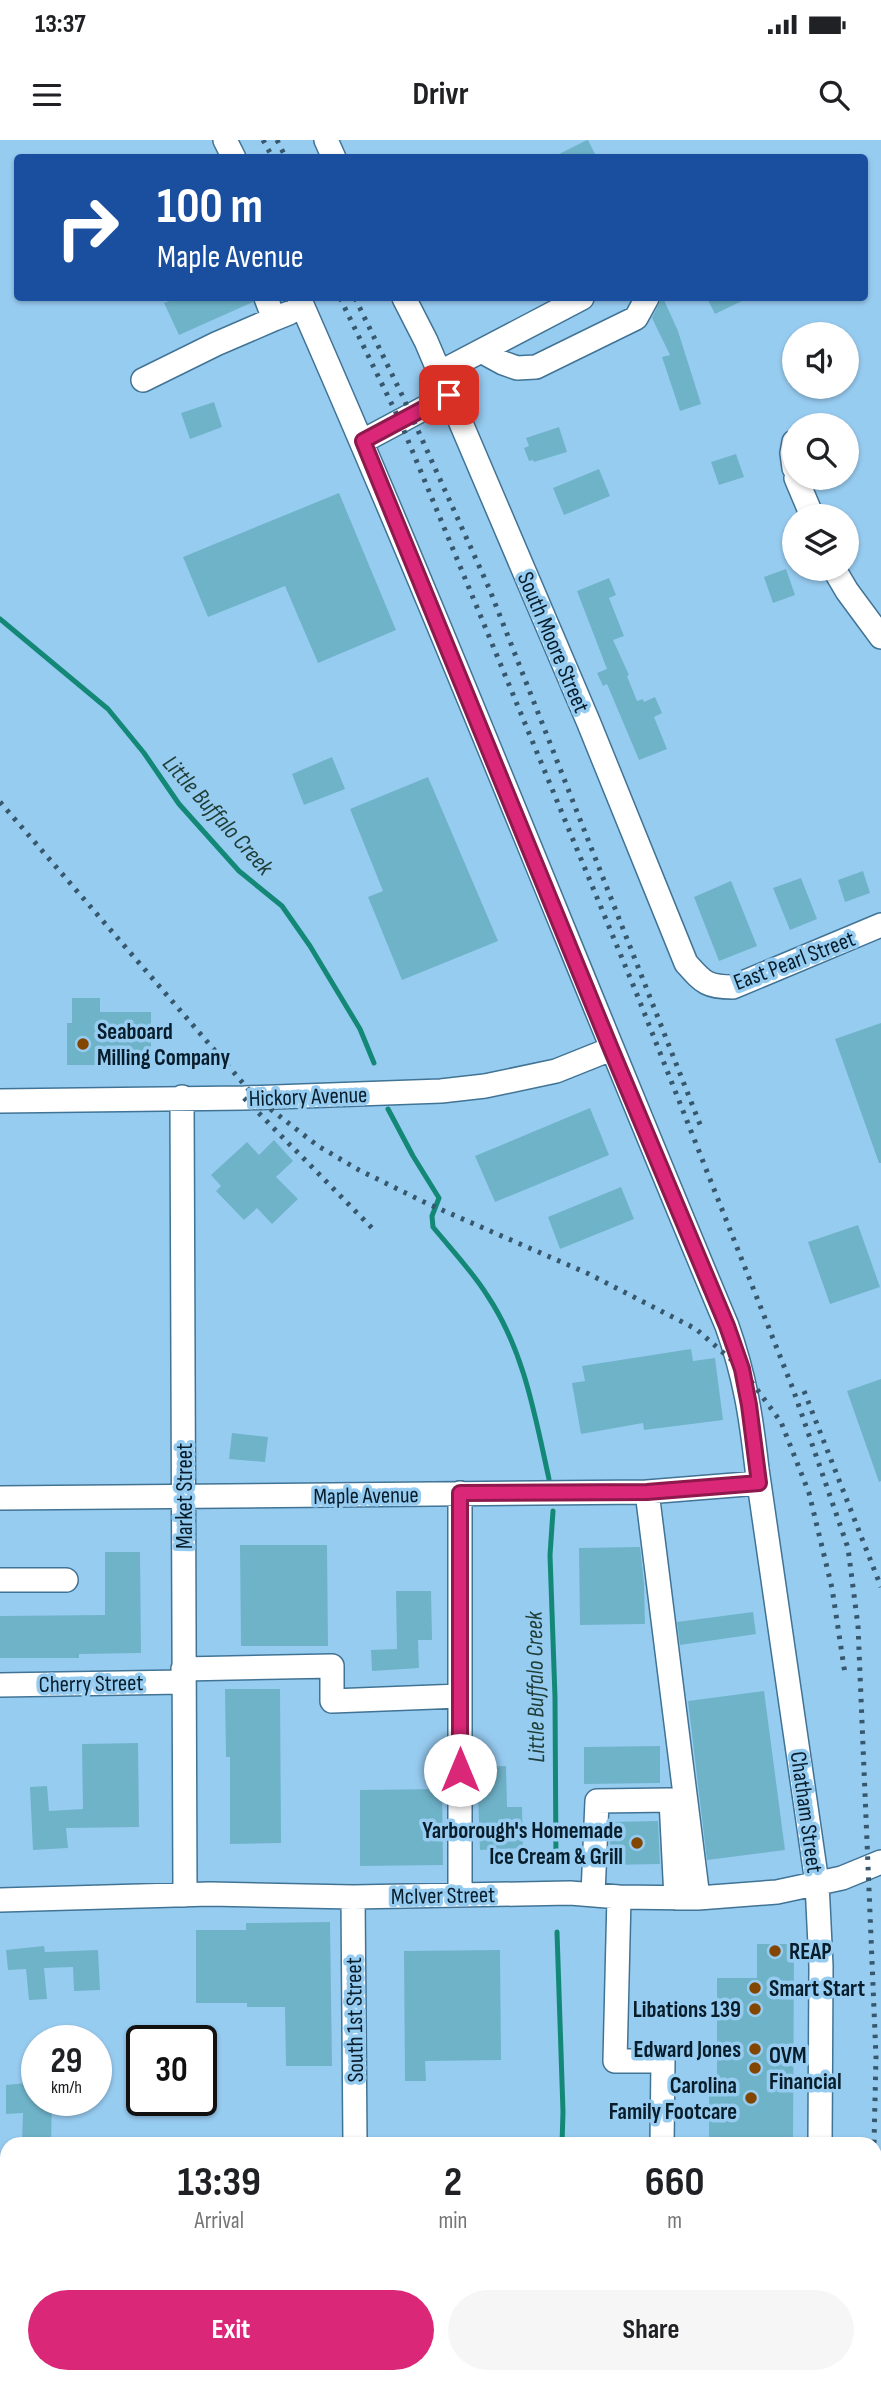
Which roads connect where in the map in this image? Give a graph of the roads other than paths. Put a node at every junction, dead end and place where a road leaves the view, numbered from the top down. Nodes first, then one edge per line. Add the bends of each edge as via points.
1 (266, 301) edge
2 (405, 301) edge
3 (576, 301) edge
4 (645, 301) edge
5 (301, 302) edge
6 (275, 319) junction
7 (481, 351) junction
8 (439, 373) junction
9 (143, 380) dead end
10 (449, 395) junction
11 (363, 441) junction
12 (841, 581) edge
13 (881, 637) edge
14 (881, 925) edge
15 (706, 983) joint
16 (611, 1049) junction
17 (182, 1097) junction
18 (0, 1101) edge
19 (758, 1476) junction
20 (647, 1492) junction
21 (460, 1493) junction
22 (0, 1498) edge
23 (185, 1498) junction
24 (0, 1580) edge
25 (66, 1580) dead end
26 (183, 1675) junction
27 (0, 1685) edge
28 (460, 1696) junction
29 (881, 1863) edge
30 (817, 1883) junction
31 (460, 1894) junction
32 (593, 1894) junction
33 (185, 1895) junction
34 (353, 1897) junction
35 (619, 1897) junction
36 (687, 1898) junction
37 (0, 1900) edge
38 (355, 2137) edge
39 (662, 2137) edge
40 (820, 2137) edge

1 - 6 street
2 - 8 street, South Moore Street
3 - 7 street
4 - 7 street via 636,318 536,367 517,369
5 - 6 street
5 - 11 street, Chatham Street
6 - 9 street
7 - 8 street
8 - 10 street, South Moore Street
10 - 11 street
10 - 15 street, South Moore Street via 686,963
11 - 16 street, Chatham Street
12 - 13 street
14 - 15 street, East Pearl Street via 733,987
16 - 17 street, Hickory Avenue via 556,1071 441,1091
16 - 19 street, Chatham Street via 731,1336 749,1405
17 - 18 street, Hickory Avenue
17 - 23 street, Market Street
19 - 20 street, Maple Avenue
19 - 30 street, Chatham Street
20 - 21 street, Maple Avenue
20 - 36 street
21 - 23 street, Maple Avenue
21 - 28 street
22 - 23 street, Maple Avenue
23 - 26 street, Market Street
24 - 25 street
26 - 27 street, Cherry Street
26 - 28 street, Cherry Street via 332,1666 332,1701
26 - 33 street, Market Street
28 - 31 street
29 - 30 street, McIver Street
30 - 36 street, McIver Street via 776,1892
30 - 40 street, Chatham Street
31 - 32 street, McIver Street
31 - 34 street, McIver Street
32 - 35 street, McIver Street
32 - 36 street via 597,1801 671,1800
33 - 34 street, McIver Street
33 - 37 street, McIver Street
34 - 38 street, South 1st Street
35 - 36 street, McIver Street
35 - 39 street via 615,2060 663,2061

